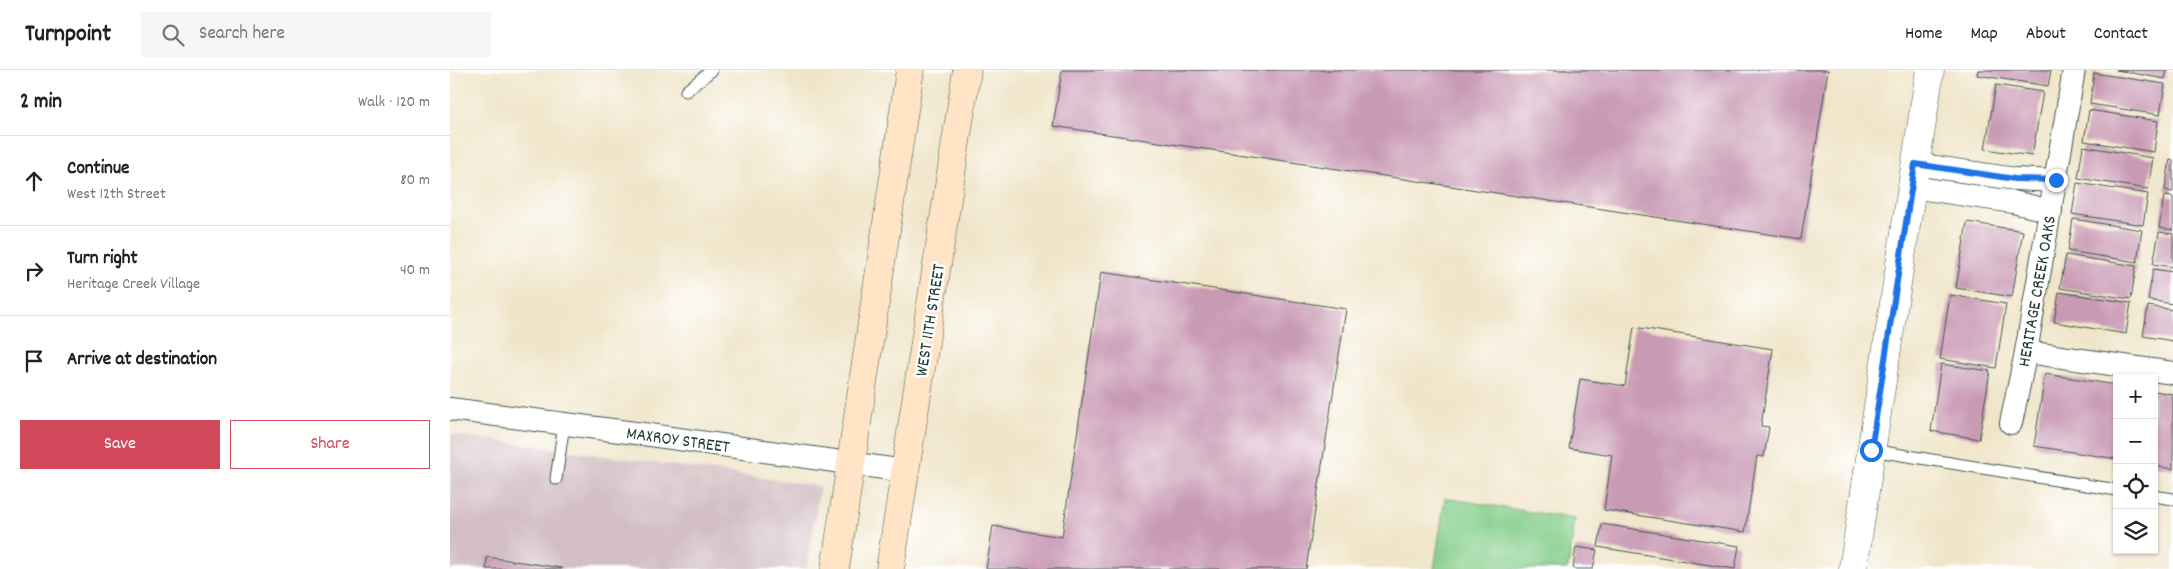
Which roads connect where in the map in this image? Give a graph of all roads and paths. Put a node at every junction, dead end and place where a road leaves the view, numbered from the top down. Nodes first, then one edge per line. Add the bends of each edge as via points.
1 (712, 70) edge
2 (910, 70) edge
3 (967, 70) edge
4 (1930, 70) edge
5 (2074, 70) edge
6 (686, 91) dead end
7 (1913, 175) junction
8 (2056, 180) junction
9 (2051, 211) junction
10 (2026, 352) junction
11 (2173, 374) edge
12 (450, 409) edge
13 (2011, 423) dead end
14 (564, 424) junction
15 (1871, 450) junction
16 (851, 463) junction
17 (905, 471) junction
18 (556, 479) dead end
19 (2113, 489) edge
20 (2158, 497) edge
21 (2173, 499) edge
22 (835, 569) edge
23 (890, 569) edge
24 (1853, 569) edge

1 - 6 lane
2 - 16 main road
3 - 17 main road, WEST 11TH STREET
4 - 7 street
5 - 8 street, HERITAGE CREEK OAKS
7 - 8 street
7 - 9 street
7 - 15 street
8 - 9 street, HERITAGE CREEK OAKS
9 - 10 street, HERITAGE CREEK OAKS
10 - 11 street
10 - 13 street, HERITAGE CREEK OAKS
12 - 14 street, MAXROY STREET
14 - 16 street, MAXROY STREET
14 - 18 lane
15 - 19 lane
15 - 24 street
16 - 17 street, MAXROY STREET
16 - 22 main road
17 - 23 main road, WEST 11TH STREET
20 - 21 lane

